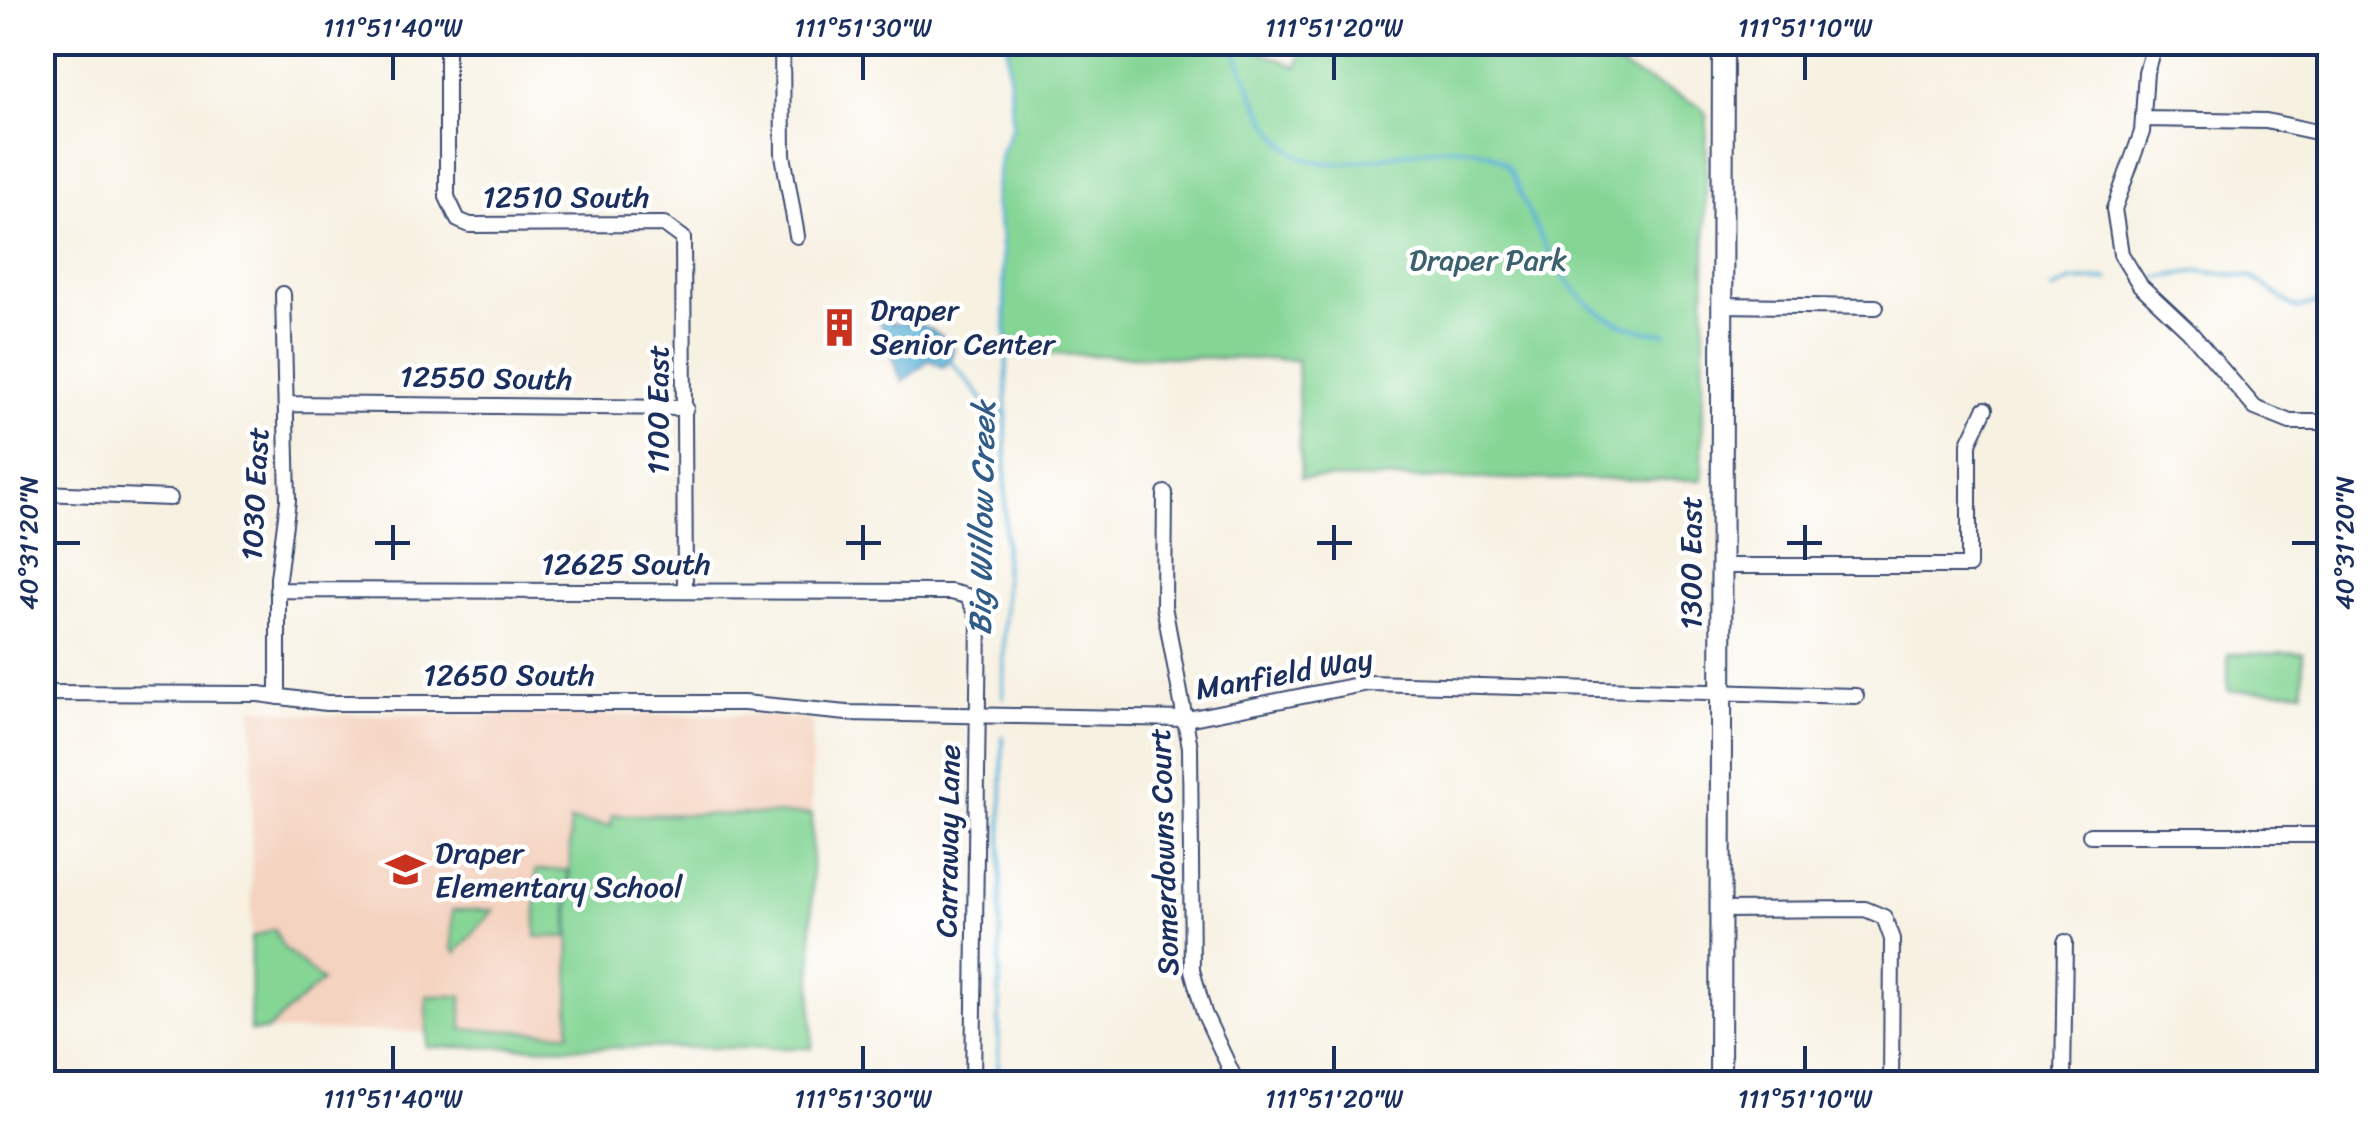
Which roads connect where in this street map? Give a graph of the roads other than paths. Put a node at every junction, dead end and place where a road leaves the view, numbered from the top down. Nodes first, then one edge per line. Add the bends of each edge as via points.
1 (447, 42) edge
2 (782, 42) edge
3 (1723, 42) edge
4 (2156, 42) edge
5 (2144, 119) junction
6 (2330, 135) edge
7 (679, 232) joint
8 (797, 236) dead end
9 (284, 294) dead end
10 (1721, 305) junction
11 (1876, 307) dead end
12 (286, 404) junction
13 (686, 408) junction
14 (1986, 408) dead end
15 (2330, 422) edge
16 (1164, 493) dead end
17 (42, 494) edge
18 (170, 498) dead end
19 (1720, 566) junction
20 (278, 590) junction
21 (685, 591) junction
22 (972, 600) joint
23 (1721, 693) junction
24 (42, 694) edge
25 (1856, 696) dead end
26 (278, 697) junction
27 (976, 718) junction
28 (1187, 720) junction
29 (2090, 835) dead end
30 (2330, 835) edge
31 (1720, 910) junction
32 (2064, 942) dead end
33 (972, 1084) edge
34 (1237, 1084) edge
35 (1720, 1084) edge
36 (1891, 1084) edge
37 (2063, 1084) edge

1 - 7 street, 12510 South via 447,197 454,216 470,225 659,224
2 - 8 street via 783,155
3 - 10 main road, 1300 East
4 - 5 street via 2146,72
5 - 6 street via 2266,121
5 - 15 street via 2114,209 2116,237 2133,278 2256,408 2290,422
7 - 13 street, 1100 East via 686,251
9 - 12 street, 1030 East
10 - 11 street
10 - 19 main road, 1300 East
12 - 13 street, 12550 South
12 - 20 street, 1030 East via 288,500
13 - 21 street, 1100 East
14 - 19 street via 1969,443 1969,566
16 - 28 street, Somerdowns Court via 1164,606
17 - 18 street
19 - 23 main road, 1300 East
20 - 21 street, 12625 South
20 - 26 street, 1030 East
21 - 22 street, 12625 South via 951,592
22 - 27 street, Carraway Lane via 979,618
23 - 25 street, Manfield Way
23 - 28 street, Manfield Way via 1368,683
23 - 31 main road, 1300 East
24 - 26 street, 12650 South
26 - 27 street, 12650 South via 765,704
27 - 28 street, Manfield Way
27 - 33 street, Carraway Lane
28 - 34 street, Somerdowns Court via 1192,970
29 - 30 street
31 - 35 main road, 1300 East
31 - 36 street via 1866,910 1884,918 1892,938
32 - 37 street

